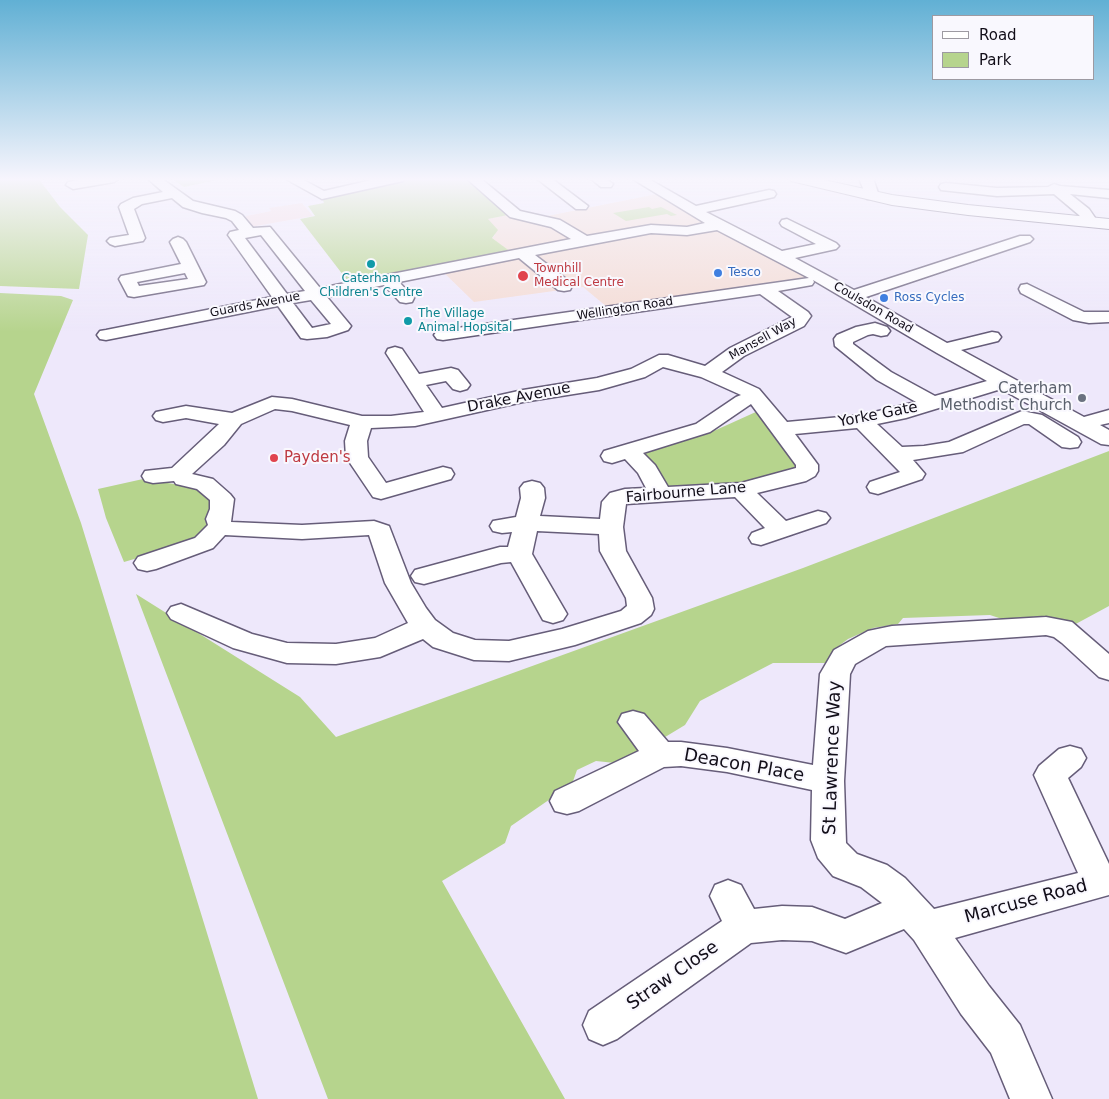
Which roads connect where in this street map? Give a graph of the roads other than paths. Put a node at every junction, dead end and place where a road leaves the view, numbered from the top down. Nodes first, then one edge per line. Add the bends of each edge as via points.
1 (135, 229) edge
2 (246, 229) edge
3 (565, 229) edge
4 (649, 229) edge
5 (656, 229) edge
6 (696, 229) edge
7 (728, 229) edge
8 (799, 229) edge
9 (249, 232) junction
10 (1025, 238) dead end
11 (582, 240) junction
12 (114, 241) dead end
13 (178, 242) dead end
14 (522, 253) junction
15 (781, 256) junction
16 (190, 267) junction
17 (387, 279) junction
18 (198, 282) junction
19 (806, 282) dead end
20 (564, 286) dead end
21 (763, 288) junction
22 (1027, 289) dead end
23 (315, 293) junction
24 (853, 296) junction
25 (406, 298) dead end
26 (281, 300) junction
27 (217, 312) junction
28 (1109, 317) edge
29 (881, 331) dead end
30 (106, 334) dead end
31 (443, 335) dead end
32 (992, 337) dead end
33 (944, 349) junction
34 (395, 353) dead end
35 (708, 373) junction
36 (415, 381) junction
37 (1002, 382) junction
38 (460, 385) dead end
39 (743, 402) dead end
40 (932, 403) junction
41 (436, 414) junction
42 (163, 416) dead end
43 (1109, 416) edge
44 (234, 420) junction
45 (862, 421) junction
46 (362, 422) junction
47 (1082, 424) junction
48 (781, 429) junction
49 (1109, 439) edge
50 (1070, 442) dead end
51 (896, 454) junction
52 (181, 474) junction
53 (443, 474) dead end
54 (153, 476) dead end
55 (878, 487) dead end
56 (532, 488) dead end
57 (741, 490) junction
58 (661, 494) junction
59 (818, 518) dead end
60 (514, 525) junction
61 (220, 526) junction
62 (611, 527) junction
63 (519, 554) junction
64 (147, 563) dead end
65 (424, 576) dead end
66 (181, 613) dead end
67 (553, 614) dead end
68 (425, 627) junction
69 (1109, 670) edge
70 (633, 722) dead end
71 (660, 755) junction
72 (1070, 758) dead end
73 (828, 781) junction
74 (567, 801) dead end
75 (918, 918) junction
76 (603, 1026) dead end
77 (1031, 1099) edge

1 - 12 street via 138,238
2 - 9 street
3 - 11 street
4 - 11 street, Guards Avenue
5 - 6 street, Guards Avenue
7 - 15 street, Coulsdon Road
8 - 15 street via 831,246
9 - 23 street via 265,230
9 - 26 street via 235,235
10 - 24 street
11 - 14 street, Guards Avenue
13 - 16 street
14 - 17 street, Guards Avenue
14 - 20 street
15 - 24 street, Coulsdon Road
16 - 18 street
16 - 18 street via 127,279 134,292
17 - 23 street, Guards Avenue
17 - 25 street
18 - 27 street
19 - 21 street, Wellington Road
21 - 31 street, Wellington Road
21 - 35 street, Mansell Way via 802,316 798,322 738,352
22 - 28 street via 1079,316
23 - 26 street, Guards Avenue
23 - 26 street via 342,326 327,332 307,334
24 - 33 street, Coulsdon Road
26 - 27 street, Guards Avenue
27 - 30 street, Guards Avenue
29 - 40 street via 875,328 843,339 844,346 884,376
32 - 33 street
33 - 37 street, Coulsdon Road
34 - 36 street
35 - 41 street, Drake Avenue via 659,361 620,380
35 - 48 street, Drake Avenue via 752,393
36 - 38 street via 451,374
36 - 41 street
37 - 40 street, Yorke Gate
37 - 47 street, Coulsdon Road
39 - 58 street via 703,428 620,453 648,470
40 - 45 street, Yorke Gate
41 - 46 street, Drake Avenue via 391,422
42 - 44 street via 186,412
43 - 47 street
44 - 46 street, Drake Avenue via 272,403
44 - 52 street
45 - 48 street, Yorke Gate
45 - 51 street
46 - 53 street via 356,441 357,457 385,499
47 - 49 street, Coulsdon Road
48 - 57 street, Fairbourne Lane via 807,465 807,471
50 - 51 street via 1035,419 1022,417 955,447
51 - 55 street via 914,474
52 - 54 street
52 - 61 street via 184,479 205,484 222,499 218,519
56 - 60 street via 533,498
57 - 58 street, Fairbourne Lane
57 - 59 street via 771,534
58 - 62 street, Fairbourne Lane via 618,498 614,502
60 - 62 street
60 - 63 street
61 - 64 street via 204,543
61 - 68 street, Fairbourne Lane via 302,532 374,528 380,531 398,583
62 - 68 street, Fairbourne Lane via 612,551 639,598 641,609 631,617 566,638 509,651 474,650 443,640
63 - 65 street via 500,555
63 - 67 street
66 - 68 street via 243,641 287,653 336,654 380,647
69 - 73 street, St Lawrence Way via 1062,629 1046,626 878,638 844,657 835,674
70 - 71 street
71 - 73 street, Deacon Place via 681,754 727,760
71 - 74 street, Deacon Place
72 - 75 street, Marcuse Road via 1050,775 1100,883
73 - 75 street, St Lawrence Way via 830,848 845,865 874,876 892,890
75 - 76 street, Straw Close via 846,936 812,924 782,923 736,911
75 - 77 street, St Lawrence Way via 974,1000 1006,1039

